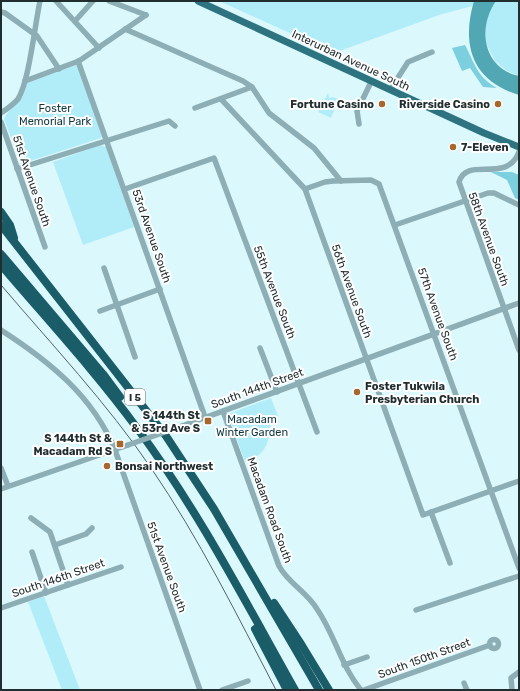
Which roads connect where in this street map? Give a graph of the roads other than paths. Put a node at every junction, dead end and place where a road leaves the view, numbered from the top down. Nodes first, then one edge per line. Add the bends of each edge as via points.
1 (40, 1) edge
2 (56, 1) edge
3 (93, 1) edge
4 (109, 1) edge
5 (198, 1) edge
6 (1, 12) edge
7 (75, 21) junction
8 (125, 29) junction
9 (34, 32) junction
10 (99, 48) junction
11 (432, 52) dead end
12 (78, 61) junction
13 (58, 69) junction
14 (25, 81) junction
15 (371, 82) junction
16 (252, 87) junction
17 (390, 90) junction
18 (221, 99) junction
19 (195, 108) dead end
20 (1, 113) edge
21 (1, 122) edge
22 (173, 124) dead end
23 (359, 124) dead end
24 (107, 140) junction
25 (519, 147) edge
26 (519, 152) edge
27 (18, 170) junction
28 (341, 181) junction
29 (125, 189) junction
30 (305, 189) junction
31 (465, 202) junction
32 (519, 205) edge
33 (1, 212) edge
34 (1, 225) edge
35 (395, 225) junction
36 (16, 244) junction
37 (45, 247) dead end
38 (1, 254) edge
39 (1, 265) edge
40 (104, 268) dead end
41 (160, 289) junction
42 (519, 303) edge
43 (116, 305) junction
44 (504, 309) junction
45 (100, 311) dead end
46 (1, 330) edge
47 (435, 335) junction
48 (260, 348) dead end
49 (519, 350) edge
50 (135, 357) dead end
51 (366, 359) junction
52 (299, 383) junction
53 (277, 392) junction
54 (223, 411) junction
55 (205, 417) junction
56 (138, 429) junction
57 (318, 432) dead end
58 (115, 450) junction
59 (1, 468) edge
60 (519, 481) edge
61 (8, 486) junction
62 (1, 489) edge
63 (491, 491) junction
64 (431, 512) junction
65 (31, 518) dead end
66 (92, 528) dead end
67 (212, 544) junction
68 (55, 545) junction
69 (32, 552) dead end
70 (243, 558) junction
71 (450, 563) dead end
72 (121, 567) dead end
73 (519, 568) edge
74 (519, 576) edge
75 (68, 585) junction
76 (46, 593) junction
77 (1, 608) edge
78 (416, 610) dead end
79 (490, 645) dead end
80 (367, 657) dead end
81 (344, 665) junction
82 (519, 672) edge
83 (248, 681) dead end
84 (464, 683) dead end
85 (200, 690) edge
86 (222, 690) edge
87 (287, 690) edge
88 (296, 690) edge
89 (319, 690) edge
90 (328, 690) edge
91 (361, 690) edge
92 (364, 690) edge
93 (467, 690) edge
94 (512, 690) edge

1 - 9 street
2 - 7 street
3 - 7 street
4 - 8 street via 146,15
5 - 15 main road, Interurban Avenue South
6 - 9 street
7 - 10 street
8 - 10 street
8 - 16 street
9 - 13 street
9 - 14 street
10 - 12 street
11 - 17 street via 408,62
12 - 13 street
12 - 24 street, 53rd Avenue South
13 - 14 street
14 - 20 street via 18,98
15 - 17 main road, Interurban Avenue South
15 - 23 street via 357,111
16 - 18 street
16 - 28 street via 268,113 314,148
17 - 25 main road, Interurban Avenue South
18 - 19 street
18 - 30 street, 56th Avenue South
21 - 27 street, 51st Avenue South
22 - 24 street
24 - 27 street
24 - 29 street, 53rd Avenue South
26 - 31 street, 58th Avenue South via 508,167 472,170 464,174 459,180 459,186
27 - 37 street, 51st Avenue South
28 - 30 street via 325,182
28 - 35 street, 57th Avenue South via 376,182 382,189
29 - 41 street, 53rd Avenue South
29 - 52 street, 55th Avenue South via 214,158
30 - 51 street, 56th Avenue South
31 - 32 street via 494,193
31 - 35 street
31 - 44 street, 58th Avenue South
33 - 36 highway via 10,225
34 - 36 highway, I 5
35 - 47 street, 57th Avenue South
36 - 70 highway, I 5 via 166,436
38 - 56 highway, I 5 via 104,374
39 - 56 highway, I 5 via 99,379
40 - 43 street
41 - 43 street
41 - 55 street, 53rd Avenue South
42 - 44 street, South 144th Street
43 - 45 street
43 - 50 street
44 - 47 street, South 144th Street
44 - 49 street, 58th Avenue South
46 - 58 street via 50,364 83,398 102,422
47 - 51 street, South 144th Street
47 - 63 street, 57th Avenue South
48 - 53 street
51 - 52 street, South 144th Street
51 - 64 street, 56th Avenue South via 422,515
52 - 53 street, South 144th Street
52 - 57 street, 55th Avenue South
53 - 54 street, South 144th Street
54 - 55 street, South 144th Street
54 - 81 street, Macadam Road South via 279,566 317,609
55 - 58 street, South 144th Street, bridge
56 - 67 highway, I 5 via 187,501
58 - 61 street, South 144th Street
58 - 85 street, 51st Avenue South
59 - 61 street
60 - 63 street
61 - 62 street, South 144th Street
63 - 64 street
63 - 73 street, 57th Avenue South
64 - 71 street
65 - 68 street via 48,529
66 - 68 street via 86,534
67 - 87 highway via 230,585
67 - 88 highway, I 5
68 - 75 street
69 - 76 street
70 - 89 highway, I 5
70 - 90 highway via 301,644
72 - 75 street, South 146th Street
74 - 78 street
75 - 76 street, South 146th Street
76 - 77 street, South 146th Street
79 - 92 street, South 150th Street
80 - 81 street
81 - 91 street, Macadam Road South
82 - 94 street via 511,678
83 - 86 street
84 - 93 street

